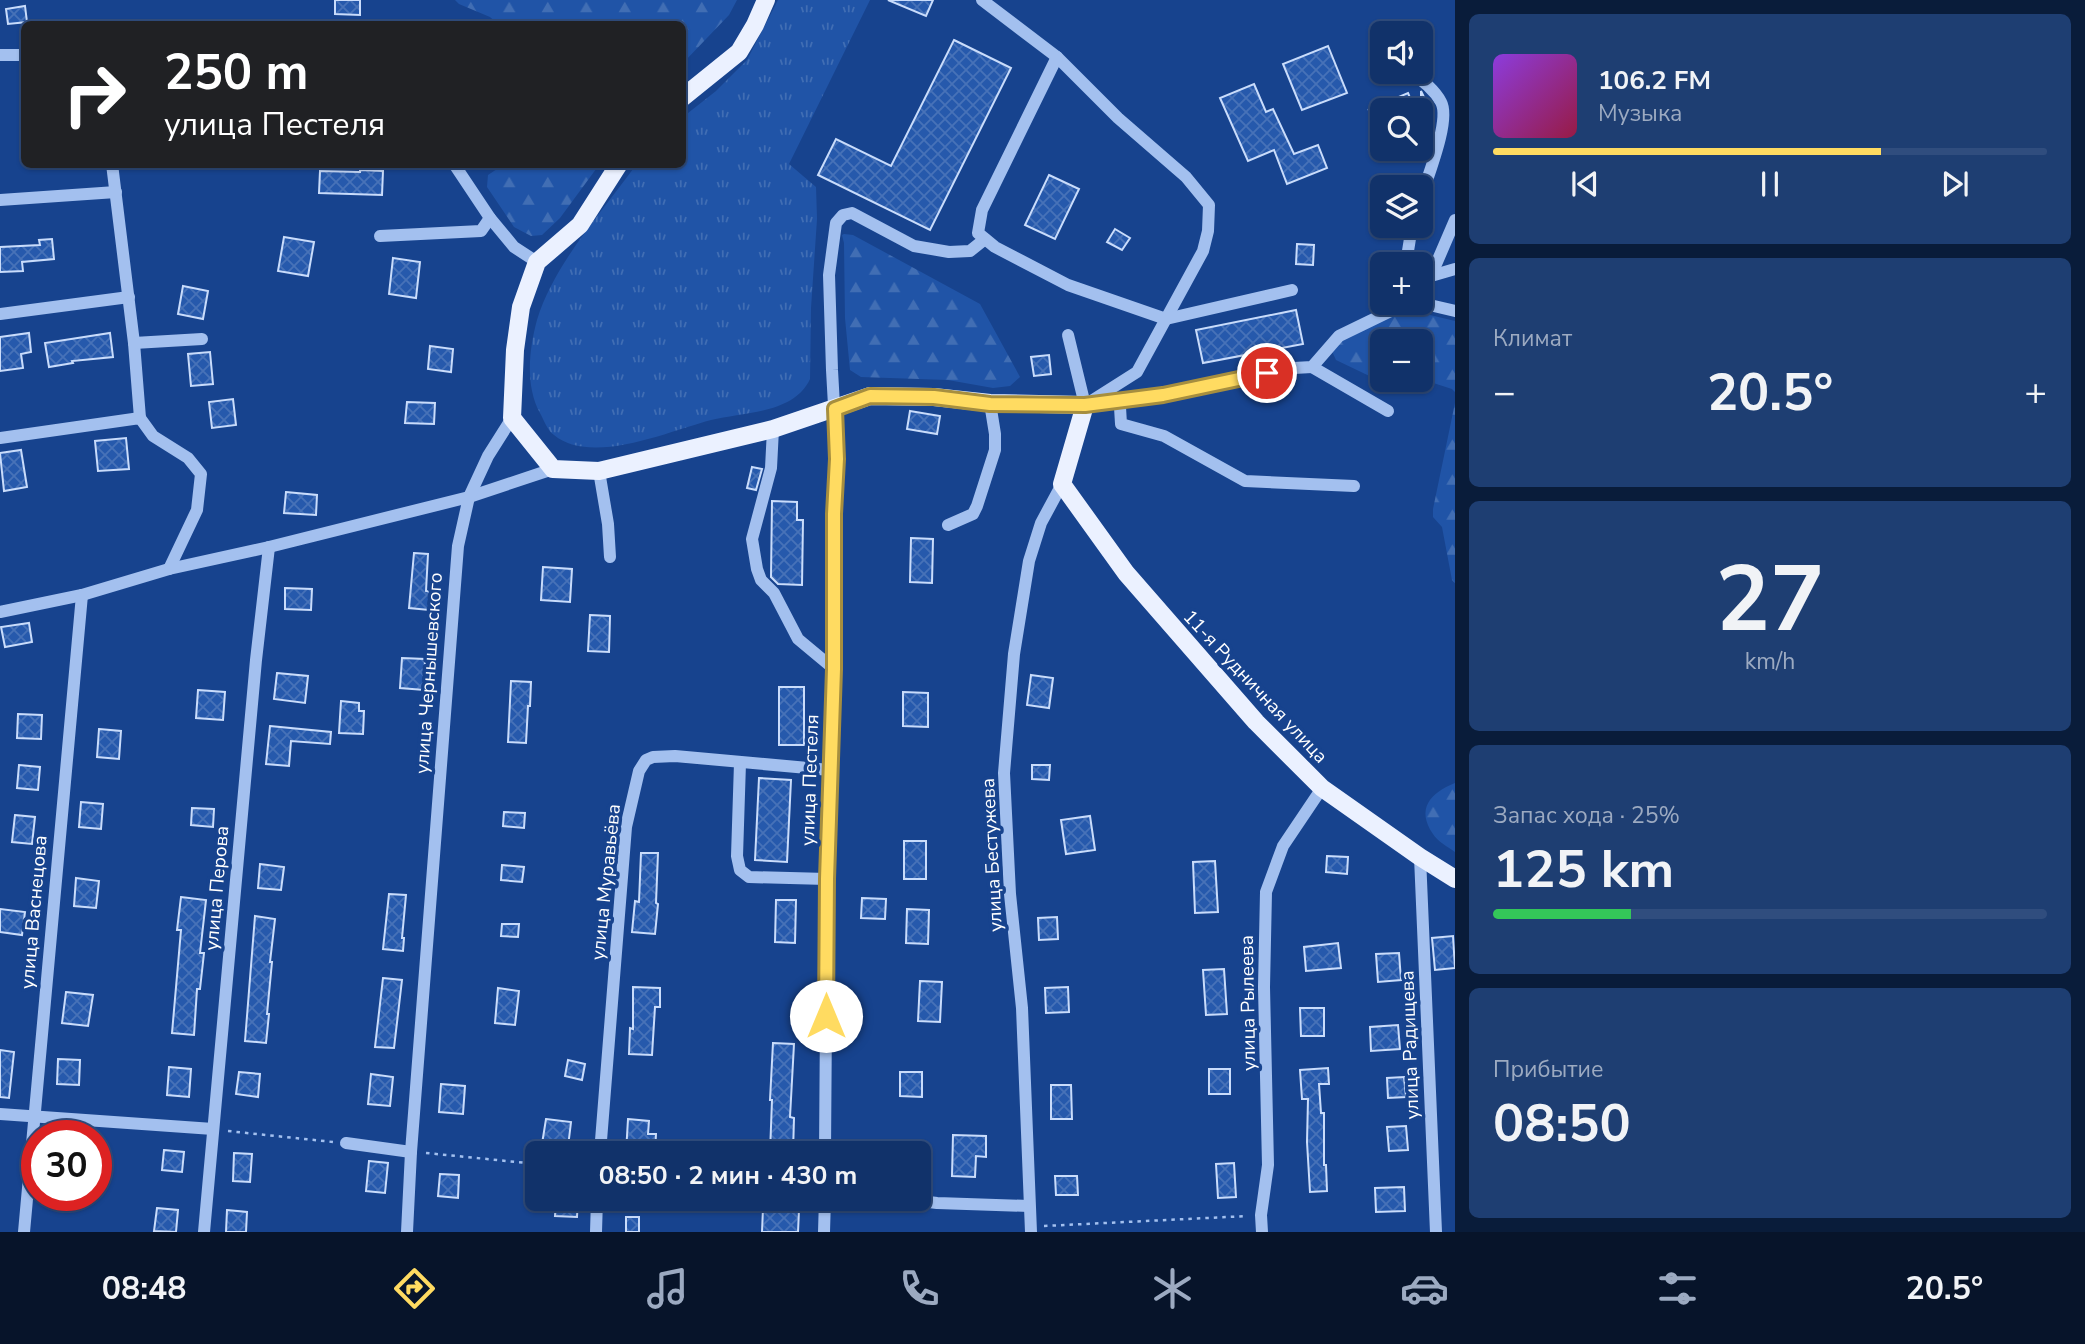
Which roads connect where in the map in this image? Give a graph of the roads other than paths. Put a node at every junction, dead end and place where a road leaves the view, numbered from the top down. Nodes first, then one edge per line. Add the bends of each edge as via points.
1 (766, 0) edge
2 (982, 0) edge
3 (0, 55) edge
4 (21, 55) edge
5 (1057, 57) junction
6 (1427, 84) edge
7 (686, 95) edge
8 (113, 168) edge
9 (457, 168) edge
10 (616, 168) edge
11 (1428, 175) edge
12 (116, 192) junction
13 (0, 200) edge
14 (491, 218) junction
15 (1455, 220) edge
16 (380, 236) dead end
17 (985, 239) junction
18 (537, 262) junction
19 (1433, 266) edge
20 (1455, 269) edge
21 (1433, 278) edge
22 (1292, 290) dead end
23 (129, 297) junction
24 (1433, 306) edge
25 (1455, 311) edge
26 (0, 314) edge
27 (1382, 315) edge
28 (1166, 319) junction
29 (1068, 335) dead end
30 (202, 339) dead end
31 (134, 343) junction
32 (1312, 367) junction
33 (1117, 400) junction
34 (990, 404) junction
35 (1085, 405) junction
36 (835, 409) junction
37 (1388, 411) dead end
38 (140, 418) junction
39 (512, 418) junction
40 (773, 429) junction
41 (0, 438) edge
42 (553, 469) junction
43 (599, 471) junction
44 (1062, 484) junction
45 (1354, 486) dead end
46 (468, 497) junction
47 (948, 525) dead end
48 (269, 547) junction
49 (610, 557) dead end
50 (169, 569) junction
51 (82, 595) junction
52 (0, 612) edge
53 (834, 669) junction
54 (740, 763) junction
55 (830, 770) junction
56 (1322, 788) junction
57 (1420, 858) junction
58 (827, 879) junction
59 (1455, 879) edge
60 (0, 1114) edge
61 (34, 1116) junction
62 (213, 1129) junction
63 (601, 1141) edge
64 (825, 1141) edge
65 (346, 1143) road end
66 (411, 1152) junction
67 (931, 1202) edge
68 (1029, 1206) junction
69 (597, 1211) edge
70 (825, 1211) edge
71 (1031, 1230) edge
72 (24, 1232) edge
73 (204, 1232) edge
74 (407, 1232) edge
75 (596, 1232) edge
76 (824, 1232) edge
77 (1262, 1232) edge
78 (1436, 1232) edge

1 - 7 main road via 740,52
2 - 5 street
3 - 4 street
5 - 17 street via 982,210 978,233
5 - 28 street via 1186,177 1209,205 1203,251
6 - 11 street via 1443,103 1444,126
8 - 12 street
9 - 14 street
10 - 18 main road via 580,225
12 - 13 street
12 - 23 street
14 - 16 street via 481,231
14 - 18 street via 514,247
15 - 19 street
17 - 28 street via 1068,285
17 - 36 street, улица Пестеля via 970,251 949,252 914,246 852,213 843,215 836,223 830,275
18 - 39 main road, улица Чернышевского via 521,307
20 - 21 street
22 - 28 street
23 - 26 street
23 - 31 street
24 - 25 street
27 - 32 street via 1339,335
28 - 35 street via 1137,372
29 - 35 street
30 - 31 street
31 - 38 street
32 - 33 street
32 - 37 street
33 - 35 street
33 - 45 street via 1121,424 1164,436 1245,481
34 - 35 main road
34 - 36 main road via 870,396
34 - 47 street via 995,450 977,506 973,514
35 - 44 main road
36 - 40 main road
36 - 53 street, улица Пестеля
38 - 41 street
38 - 50 street via 153,436 187,458 201,474 197,510
39 - 42 main road
39 - 46 street, улица Чернышевского
40 - 43 main road
40 - 53 street via 771,468 752,540 757,569 798,639
42 - 43 main road
42 - 46 street
43 - 49 street
44 - 56 main road, 11-я Рудничная улица via 1126,573 1256,722
44 - 68 street, улица Бестужева via 1041,523 1029,561 1014,654 1004,773 1022,1008
46 - 48 street
46 - 66 street, улица Чернышевского via 458,546
48 - 50 street
48 - 62 street, улица Перова
50 - 51 street
51 - 52 street
51 - 61 street, улица Васнецова
53 - 55 street, улица Пестеля
54 - 55 street, улица Муравьёва
54 - 58 street via 740,870 749,877
54 - 63 street, улица Муравьёва via 653,757 639,771 626,827
55 - 58 street, улица Пестеля
56 - 57 main road, 11-я Рудничная улица
56 - 77 street, улица Рылеева via 1283,846 1266,892 1268,1165
57 - 59 main road, 11-я Рудничная улица
57 - 78 street, улица Радищева
58 - 64 street, улица Пестеля
60 - 61 street
61 - 62 street
61 - 72 street, улица Васнецова
62 - 73 street, улица Перова
65 - 66 street
66 - 74 street, улица Чернышевского
67 - 68 street
68 - 71 street, улица Бестужева
69 - 75 street
70 - 76 street

